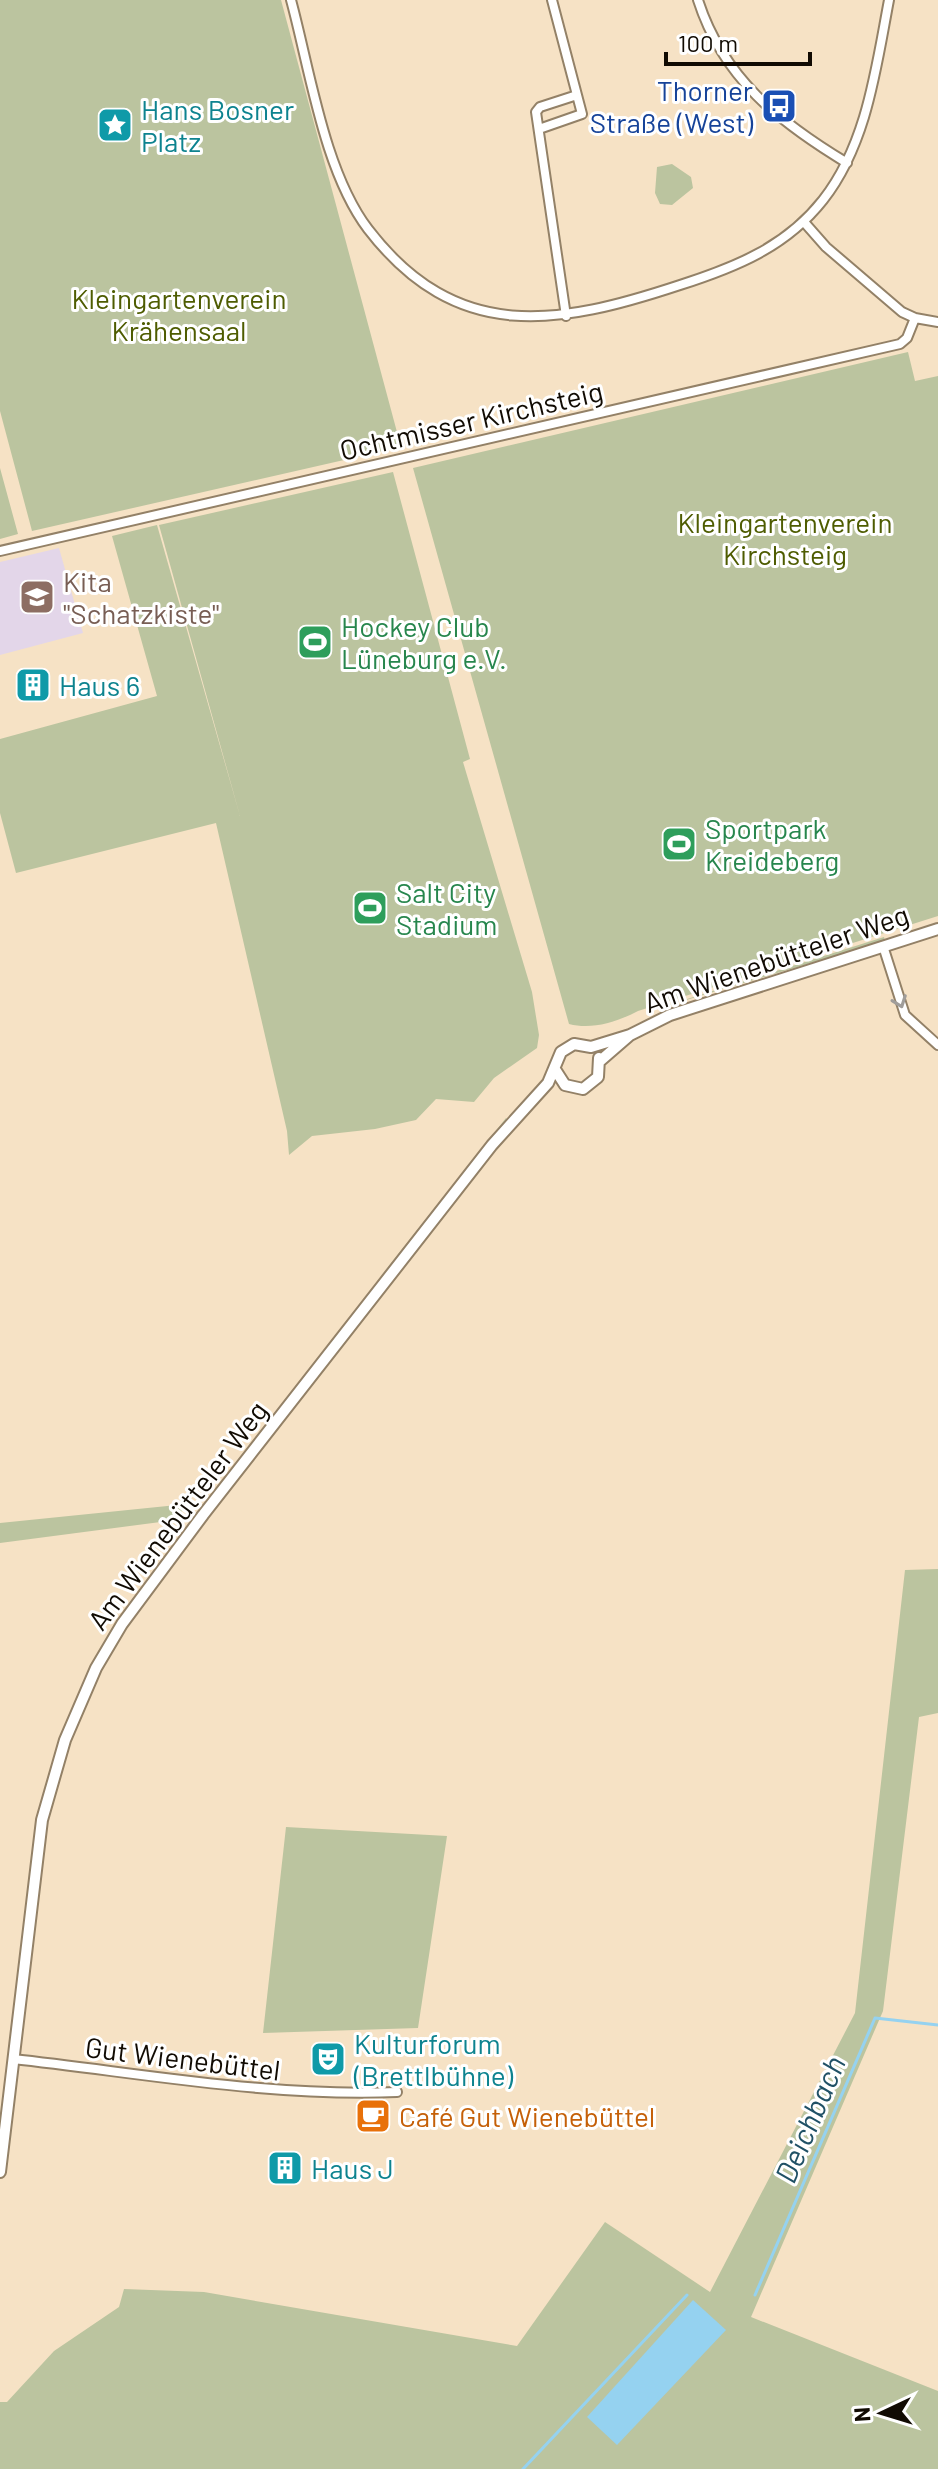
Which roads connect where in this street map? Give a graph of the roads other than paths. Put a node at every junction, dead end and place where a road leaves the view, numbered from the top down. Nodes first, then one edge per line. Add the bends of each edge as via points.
1 (291, 0) edge
2 (552, 0) edge
3 (698, 0) edge
4 (889, 0) edge
5 (577, 95) junction
6 (539, 129) junction
7 (847, 163) junction
8 (804, 222) junction
9 (566, 316) junction
10 (915, 318) junction
11 (938, 322) edge
12 (0, 551) edge
13 (938, 929) edge
14 (883, 946) junction
15 (630, 1035) junction
16 (938, 1045) edge
17 (591, 1047) junction
18 (600, 1061) junction
19 (556, 1071) junction
20 (565, 1085) junction
21 (532, 1102) junction
22 (13, 2059) junction
23 (397, 2092) dead end
24 (0, 2172) edge

1 - 9 street via 337,165 352,202 383,245 422,281 464,304 518,317
2 - 5 street
3 - 7 street via 723,57 748,89 783,122
4 - 7 street via 862,125
5 - 6 street via 537,109
5 - 6 street via 580,116
6 - 9 street
7 - 8 street
8 - 9 street via 763,253 733,267 602,310
8 - 10 street via 882,296
10 - 11 street
10 - 12 street, Ochtmisser Kirchsteig via 900,344
13 - 14 street, Am Wienebütteler Weg
14 - 15 street, Am Wienebütteler Weg via 694,1005
14 -> 16 street via 905,1015
15 - 17 street, Am Wienebütteler Weg
15 - 18 street, Am Wienebütteler Weg
17 - 18 street
17 - 19 street, Am Wienebütteler Weg via 577,1044 564,1049
18 - 20 street, Am Wienebütteler Weg via 593,1084 579,1089
19 - 20 street
19 - 21 street, Am Wienebütteler Weg
20 - 21 street, Am Wienebütteler Weg
21 - 22 street, Am Wienebütteler Weg via 492,1145 203,1515 129,1613 96,1668 65,1740 42,1820
22 - 23 street, Gut Wienebüttel via 263,2091
22 - 24 street, Am Wienebütteler Weg

